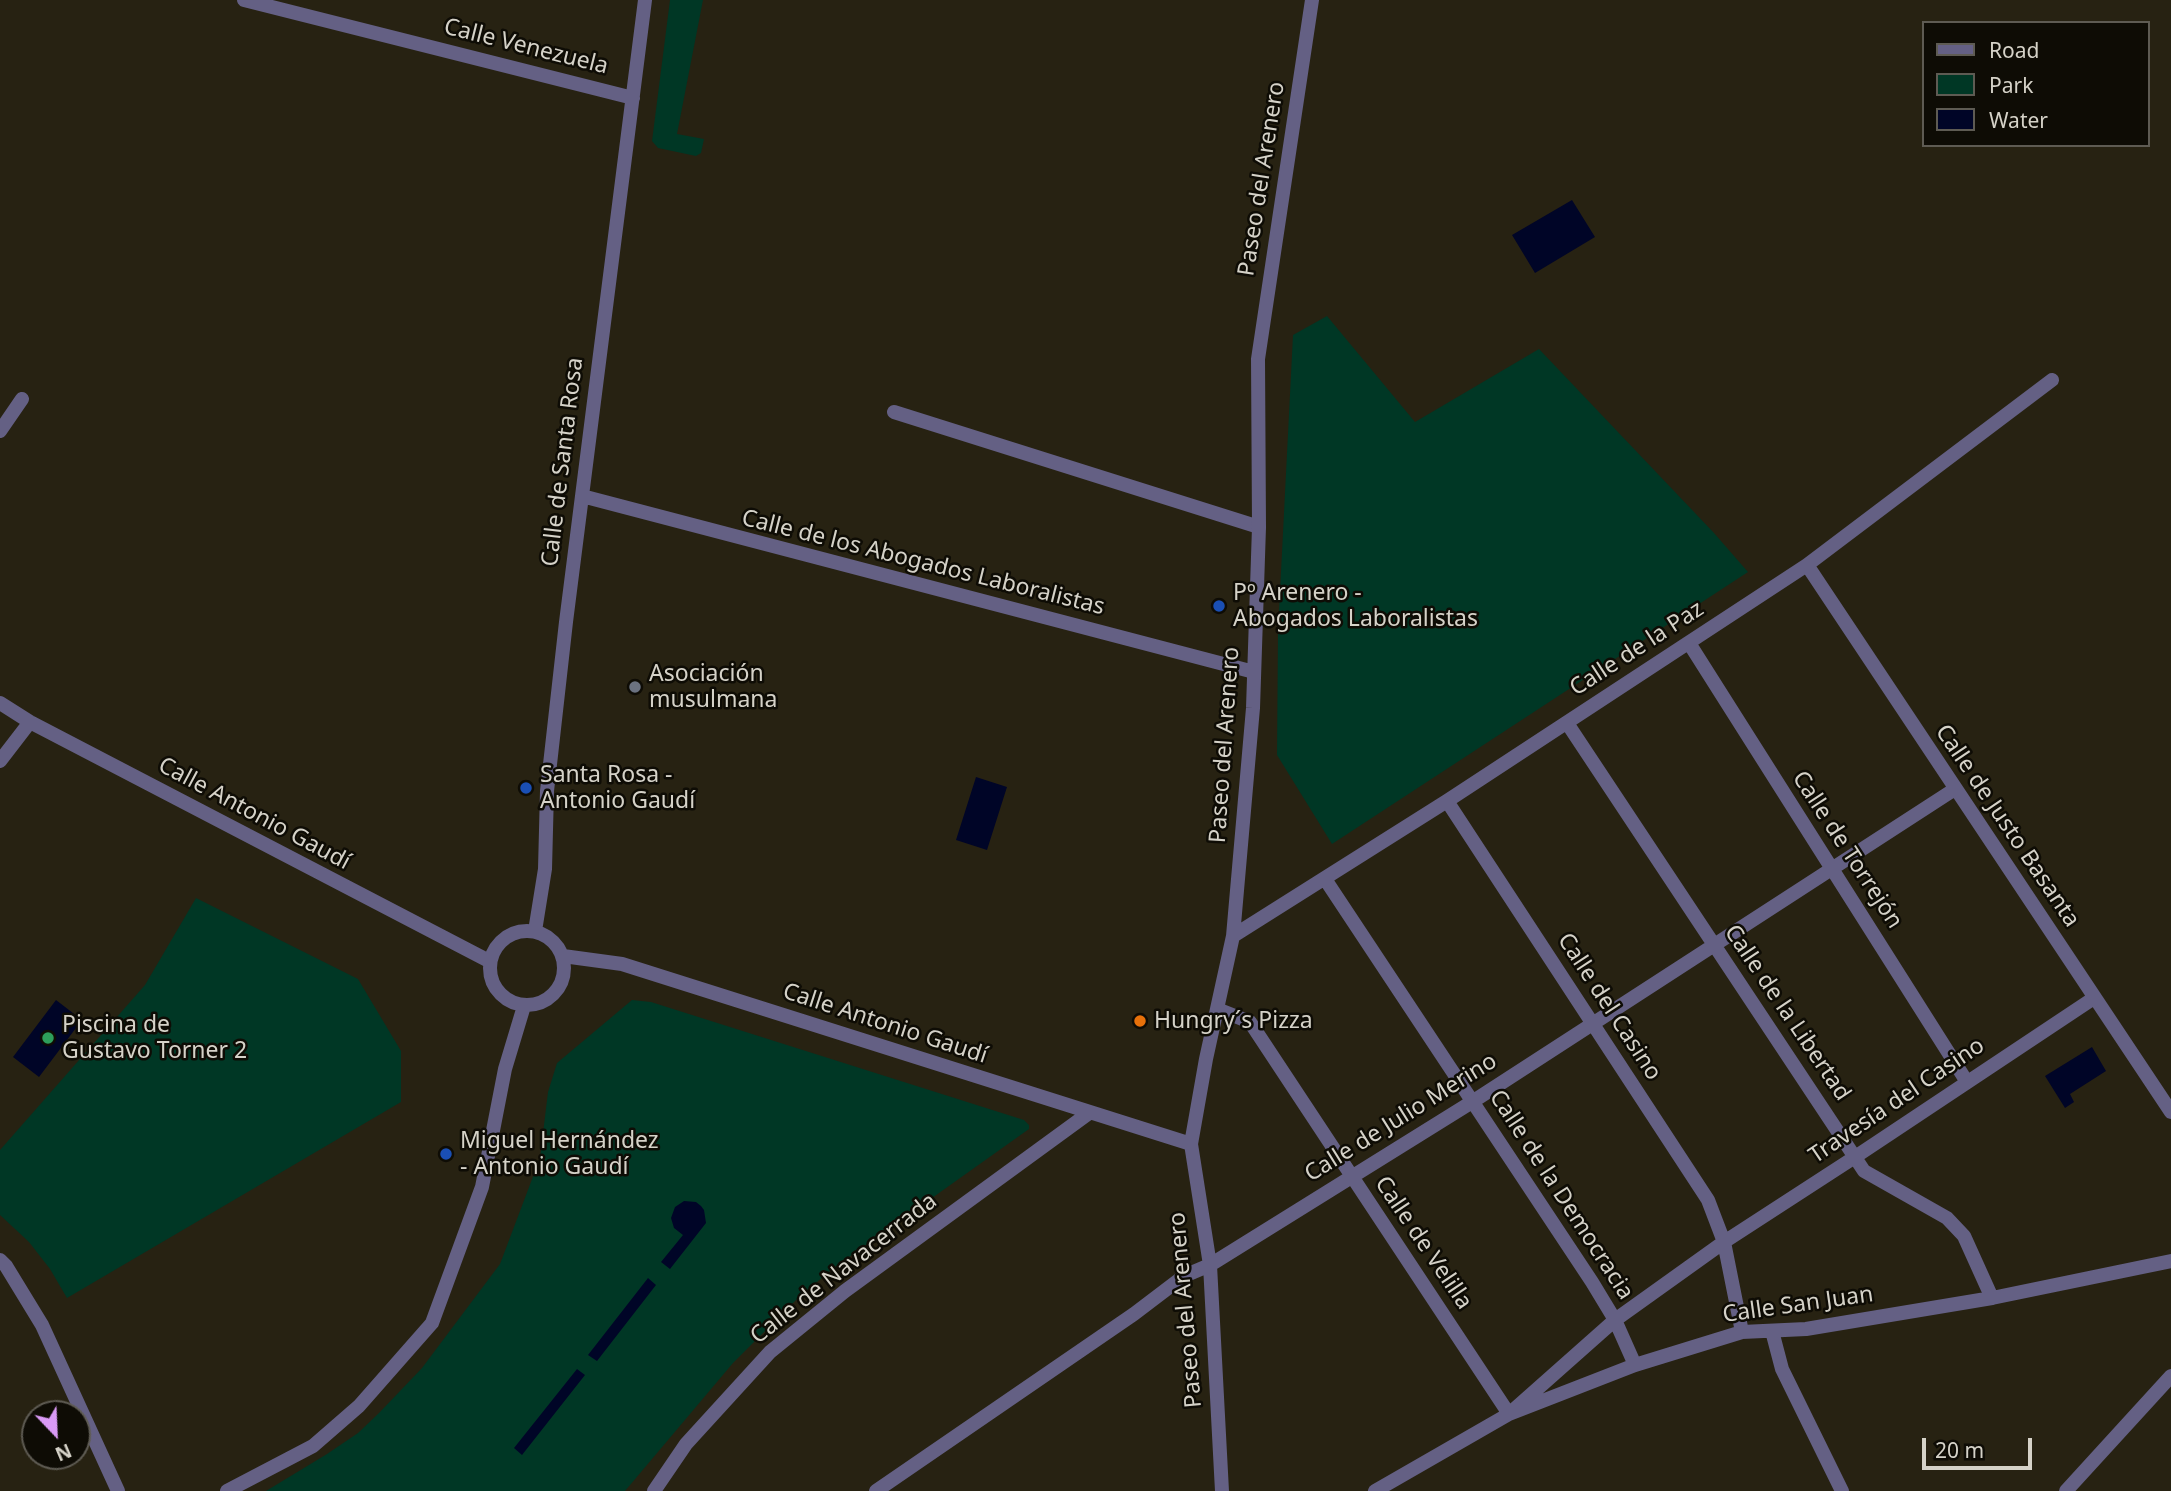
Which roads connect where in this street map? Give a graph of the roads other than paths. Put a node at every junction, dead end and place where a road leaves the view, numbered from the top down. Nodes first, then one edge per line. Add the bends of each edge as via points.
1 (244, 0) edge
2 (645, 0) edge
3 (1312, 0) edge
4 (633, 98) junction
5 (2052, 380) dead end
6 (22, 399) dead end
7 (894, 412) dead end
8 (0, 431) edge
9 (582, 496) junction
10 (1259, 527) junction
11 (1807, 565) junction
12 (1689, 643) junction
13 (1254, 671) junction
14 (0, 703) edge
15 (30, 722) junction
16 (1567, 723) junction
17 (0, 761) edge
18 (1955, 789) junction
19 (1447, 802) junction
20 (1832, 868) junction
21 (1325, 879) junction
22 (535, 931) junction
23 (1233, 936) junction
24 (1714, 944) junction
25 (563, 956) junction
26 (489, 961) junction
27 (2094, 998) junction
28 (524, 1006) junction
29 (1217, 1009) junction
30 (1592, 1024) junction
31 (1967, 1082) junction
32 (1472, 1102) junction
33 (1089, 1112) junction
34 (2171, 1112) edge
35 (1191, 1144) junction
36 (1855, 1157) junction
37 (1352, 1176) junction
38 (1724, 1242) junction
39 (0, 1260) edge
40 (2171, 1261) edge
41 (1210, 1265) junction
42 (1992, 1298) junction
43 (1615, 1320) junction
44 (1772, 1331) junction
45 (1742, 1332) junction
46 (1635, 1365) junction
47 (2171, 1376) edge
48 (1509, 1414) junction
49 (118, 1491) edge
50 (227, 1491) edge
51 (654, 1491) edge
52 (876, 1491) edge
53 (1222, 1491) edge
54 (1375, 1491) edge
55 (1842, 1491) edge
56 (2066, 1491) edge

1 - 4 street, Calle Venezuela
2 - 4 street, Calle de Santa Rosa
3 - 10 street, Paseo del Arenero via 1258,359
4 - 9 street, Calle de Santa Rosa
5 - 11 street, Calle de la Paz
6 - 8 street
7 - 10 street
9 - 13 street, Calle de los Abogados Laboralistas
9 - 22 street, Calle de Santa Rosa
10 - 13 street, Paseo del Arenero
11 - 12 street, Calle de la Paz
11 - 18 street, Calle de Justo Basanta
12 - 16 street, Calle de la Paz
12 - 20 street, Calle de Torrejón
13 - 23 street, Paseo del Arenero
14 - 15 street, Calle Antonio Gaudí
15 - 17 street
15 - 26 street, Calle Antonio Gaudí
16 - 19 street, Calle de la Paz
16 - 24 street, Calle de la Libertad
18 - 20 street, Calle de Julio Merino
18 - 27 street, Calle de Justo Basanta
19 - 21 street, Calle de la Paz
19 - 30 street, Calle del Casino
20 - 24 street, Calle de Julio Merino
20 - 31 street, Calle de Torrejón
21 - 23 street, Calle de la Paz
21 - 32 street, Calle de la Democracia
22 - 25 street via 551,939
22 - 26 street via 514,932 496,944
23 - 29 street, Paseo del Arenero
24 - 30 street, Calle de Julio Merino
24 - 36 street, Calle de la Libertad
25 - 28 street via 559,988 539,1004
25 - 33 street, Calle Antonio Gaudí via 622,964
26 - 28 street via 495,990 507,1001
27 - 31 street, Travesía del Casino
27 - 34 street, Calle de Justo Basanta
28 - 50 street via 505,1069 482,1186 432,1323 359,1406 313,1446
29 - 35 street, Paseo del Arenero
29 - 37 street, Calle de Velilla via 1250,1022
30 - 32 street, Calle de Julio Merino
30 - 38 street, Calle del Casino via 1708,1200
31 - 36 street, Travesía del Casino
32 - 37 street, Calle de Julio Merino
32 - 43 street, Calle de la Democracia
33 - 35 street, Calle Antonio Gaudí
33 - 51 street, Calle de Navacerrada via 845,1291 770,1352 686,1444
35 - 41 street, Paseo del Arenero
36 - 38 street, Travesía del Casino
36 - 42 street, Calle de la Libertad via 1864,1171 1947,1218 1964,1236
37 - 41 street, Calle de Julio Merino
37 - 48 street, Calle de Velilla
38 - 43 street, Travesía del Casino
38 - 45 street
39 - 49 street via 43,1325
40 - 42 street, Calle San Juan
41 - 52 street, Calle de Julio Merino via 1184,1276
41 - 53 street, Paseo del Arenero
42 - 44 street, Calle San Juan
43 - 46 street, Calle de la Democracia
43 - 48 street, Travesía del Casino
44 - 45 street, Calle San Juan
44 - 55 street via 1782,1369
45 - 46 street, Calle San Juan
46 - 48 street, Calle San Juan
47 - 56 street
48 - 54 street, Calle San Juan

